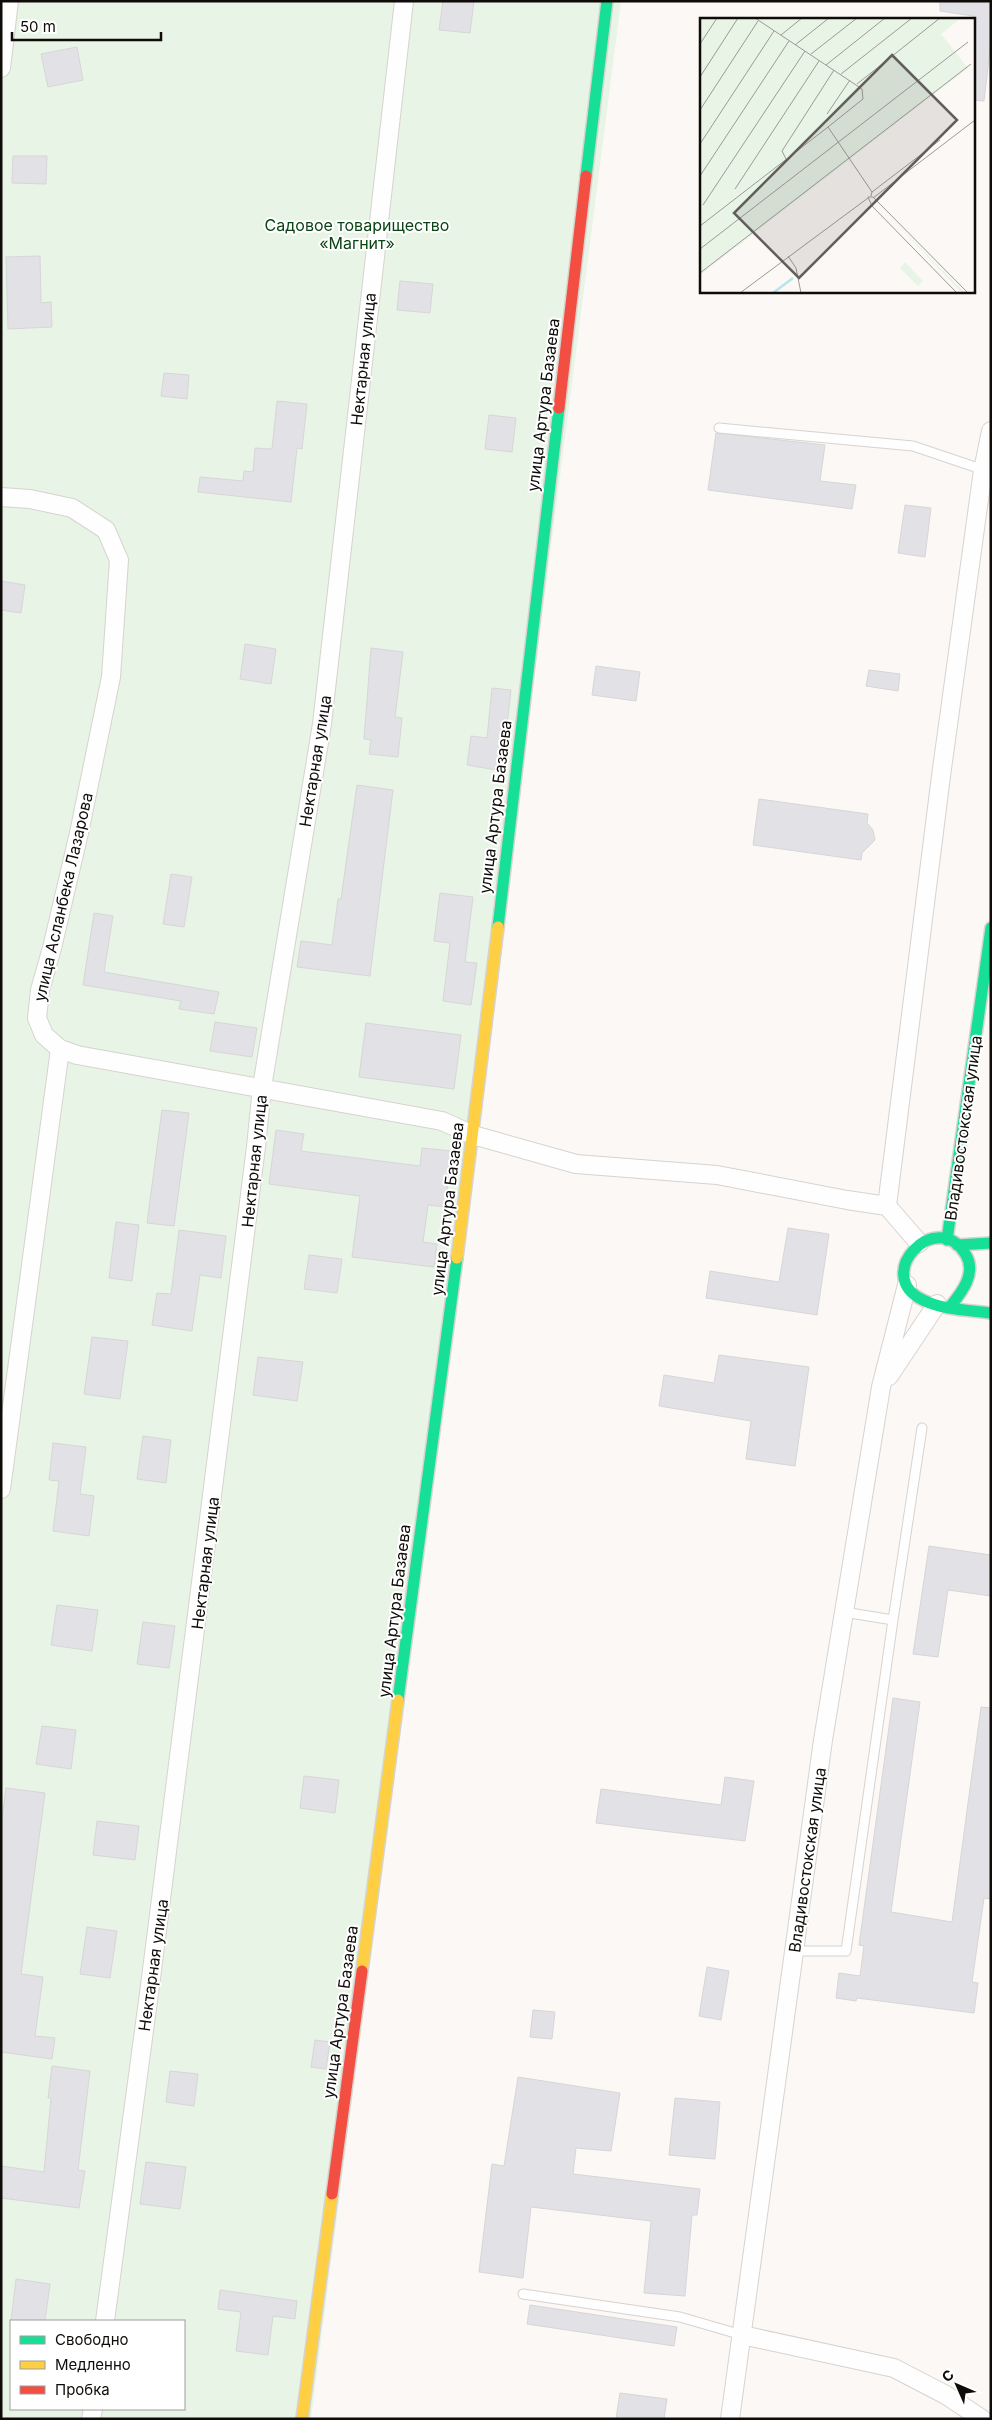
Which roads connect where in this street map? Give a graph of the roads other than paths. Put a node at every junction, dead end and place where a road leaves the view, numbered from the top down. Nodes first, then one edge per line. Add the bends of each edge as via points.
1 (9, 1) edge
2 (404, 1) edge
3 (607, 1) edge
4 (1, 68) edge
5 (720, 428) dead end
6 (991, 431) edge
7 (987, 471) edge
8 (1, 497) edge
9 (991, 928) edge
10 (60, 1049) junction
11 (262, 1087) junction
12 (473, 1135) junction
13 (888, 1206) junction
14 (952, 1242) junction
15 (919, 1243) junction
16 (991, 1243) edge
17 (907, 1285) junction
18 (943, 1305) junction
19 (991, 1312) edge
20 (881, 1387) junction
21 (922, 1428) dead end
22 (1, 1489) edge
23 (844, 1612) junction
24 (893, 1620) junction
25 (794, 1951) junction
26 (523, 2294) dead end
27 (104, 2320) edge
28 (742, 2335) junction
29 (978, 2417) edge
30 (302, 2419) edge
31 (730, 2419) edge

1 - 4 street
2 - 11 street, Нектарная улица via 322,724
3 - 12 street, улица Артура Базаева
5 - 7 lane via 913,446
6 - 7 street
7 - 13 street via 941,776
8 - 10 street, улица Асланбека Лазарова via 72,508 106,530 119,560 112,677 79,833 40,990 37,1018 44,1035
9 - 14 street, Владивостокская улица
10 - 11 street, улица Асланбека Лазарова via 86,1057
10 - 22 street
11 - 12 street, улица Асланбека Лазарова via 442,1121
11 - 27 street, Нектарная улица via 202,1583
12 - 13 street, улица Асланбека Лазарова via 576,1164 717,1175
12 - 30 street, улица Артура Базаева
13 - 15 street
14 - 15 street, Владивостокская улица via 936,1238
14 - 16 street
14 - 18 street, Владивостокская улица via 969,1263 970,1276 965,1288
15 - 17 street, Владивостокская улица via 905,1262
17 - 18 street via 926,1302
17 - 20 street, Владивостокская улица
18 - 19 street
18 - 20 street, Владивостокская улица
20 - 23 street, Владивостокская улица
21 - 24 lane
23 - 24 lane
23 - 25 street, Владивостокская улица
24 - 25 lane via 846,1951
25 - 28 street, Владивостокская улица
26 - 28 lane via 680,2317
28 - 29 street via 894,2368 946,2395
28 - 31 street, Владивостокская улица

